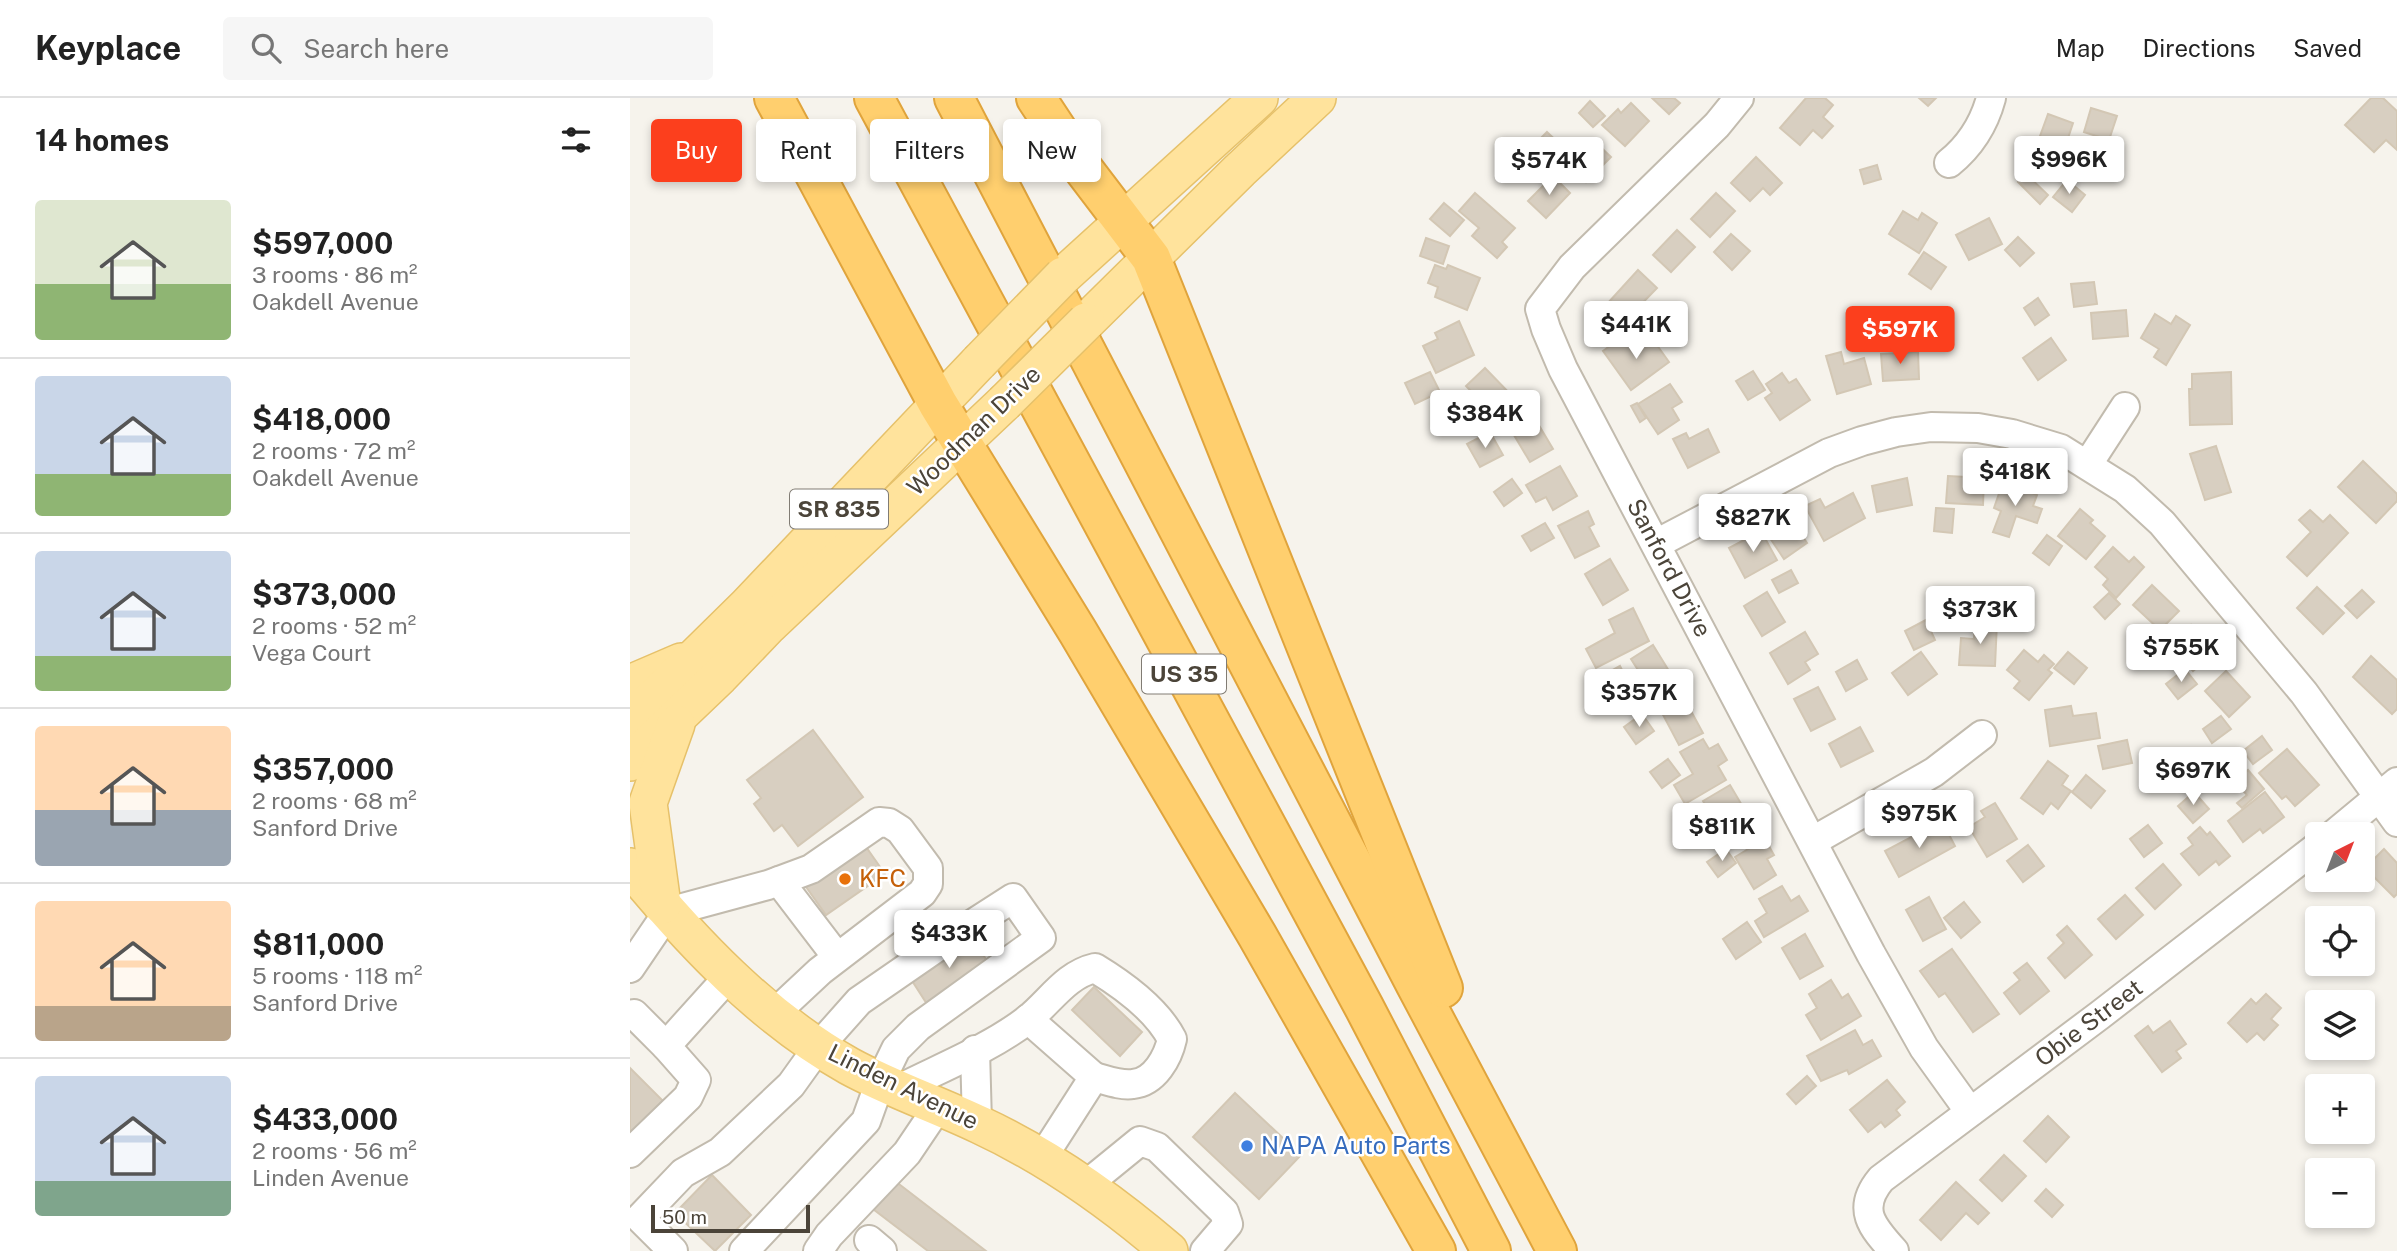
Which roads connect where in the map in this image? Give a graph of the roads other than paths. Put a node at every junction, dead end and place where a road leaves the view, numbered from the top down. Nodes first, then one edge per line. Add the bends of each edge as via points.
1 (774, 98) edge
2 (874, 98) edge
3 (954, 98) edge
4 (1036, 98) edge
5 (1259, 98) edge
6 (1317, 98) edge
7 (1739, 98) edge
8 (1991, 98) edge
9 (1949, 163) dead end
10 (1124, 221) junction
11 (1151, 258) junction
12 (938, 404) junction
13 (2125, 407) dead end
14 (962, 443) junction
15 (2088, 464) junction
16 (1656, 544) junction
17 (698, 654) junction
18 (630, 684) edge
19 (679, 715) junction
20 (630, 721) edge
21 (1982, 735) dead end
22 (630, 762) edge
23 (2387, 790) edge
24 (2397, 821) edge
25 (2349, 822) edge
26 (1813, 841) junction
27 (2305, 856) edge
28 (630, 867) edge
29 (779, 881) junction
30 (654, 905) edge
31 (837, 957) junction
32 (630, 968) edge
33 (730, 975) junction
34 (634, 1014) dead end
35 (774, 1014) junction
36 (1028, 1019) junction
37 (666, 1046) junction
38 (819, 1046) junction
39 (975, 1050) junction
40 (1094, 1077) junction
41 (889, 1086) junction
42 (938, 1107) junction
43 (1970, 1112) junction
44 (977, 1123) junction
45 (630, 1153) edge
46 (1042, 1158) junction
47 (1086, 1185) junction
48 (673, 1251) edge
49 (744, 1251) edge
50 (818, 1251) edge
51 (1168, 1251) edge
52 (1205, 1251) edge
53 (1436, 1251) edge
54 (1492, 1251) edge
55 (1560, 1251) edge
56 (1894, 1251) edge

1 - 12 highway
2 - 54 highway, US 35
3 - 55 highway, US 35 via 1416,985
4 - 10 highway
5 - 10 main road, Woodman Drive
6 - 11 main road, Woodman Drive
7 - 16 street, Sanford Drive via 1572,267 1540,309 1563,369
8 - 9 street via 1976,135
10 - 11 highway
10 - 12 main road, Woodman Drive / SR 835, bridge via 1063,276
11 - 14 main road, Woodman Drive / SR 835, bridge
11 - 55 highway via 1420,935
12 - 14 highway
12 - 17 main road, Woodman Drive / SR 835
13 - 15 street
14 - 19 main road, Woodman Drive / SR 835
14 - 53 highway via 1257,935
15 - 16 street via 2061,449 1978,428 1896,432 1829,453
15 - 23 street via 2125,489 2162,523 2304,692 2349,753
16 - 26 street, Sanford Drive
17 - 18 main road
17 - 20 main road, Woodman Drive / SR 835
19 - 22 main road, Woodman Drive / SR 835
19 - 30 main road via 648,803
21 - 26 street via 1934,772
23 - 24 street
23 - 25 street
26 - 43 street, Sanford Drive via 1924,1048
27 - 43 street, Obie Street
28 - 30 main road, Linden Avenue
29 - 30 street
29 - 31 street
29 - 31 street via 811,869 879,822 900,830 914,847 928,868 928,884 922,893
30 - 32 street
30 - 33 main road, Linden Avenue
31 - 35 street
33 - 35 main road, Linden Avenue
33 - 37 street
34 - 37 street
35 - 38 main road, Linden Avenue
36 - 39 street
36 - 40 street
36 - 40 street via 1071,979 1096,968 1166,1027 1172,1039 1169,1052 1140,1082 1132,1085
37 - 45 street via 696,1080 688,1097
38 - 41 main road, Linden Avenue
38 - 41 street via 859,1001 1013,898 1041,938 918,1027 896,1049
38 - 48 street via 791,1085 720,1152 683,1172 640,1218
39 - 41 street
39 - 44 street
40 - 46 street
41 - 42 main road, Linden Avenue
41 - 49 street via 866,1121
42 - 44 main road, Linden Avenue
42 - 50 street via 907,1153
43 - 56 street, Obie Street via 1873,1189 1869,1217
44 - 46 main road, Linden Avenue
46 - 47 main road, Linden Avenue
47 - 51 main road, Linden Avenue
47 - 52 street via 1140,1141 1157,1147 1224,1212 1228,1224

